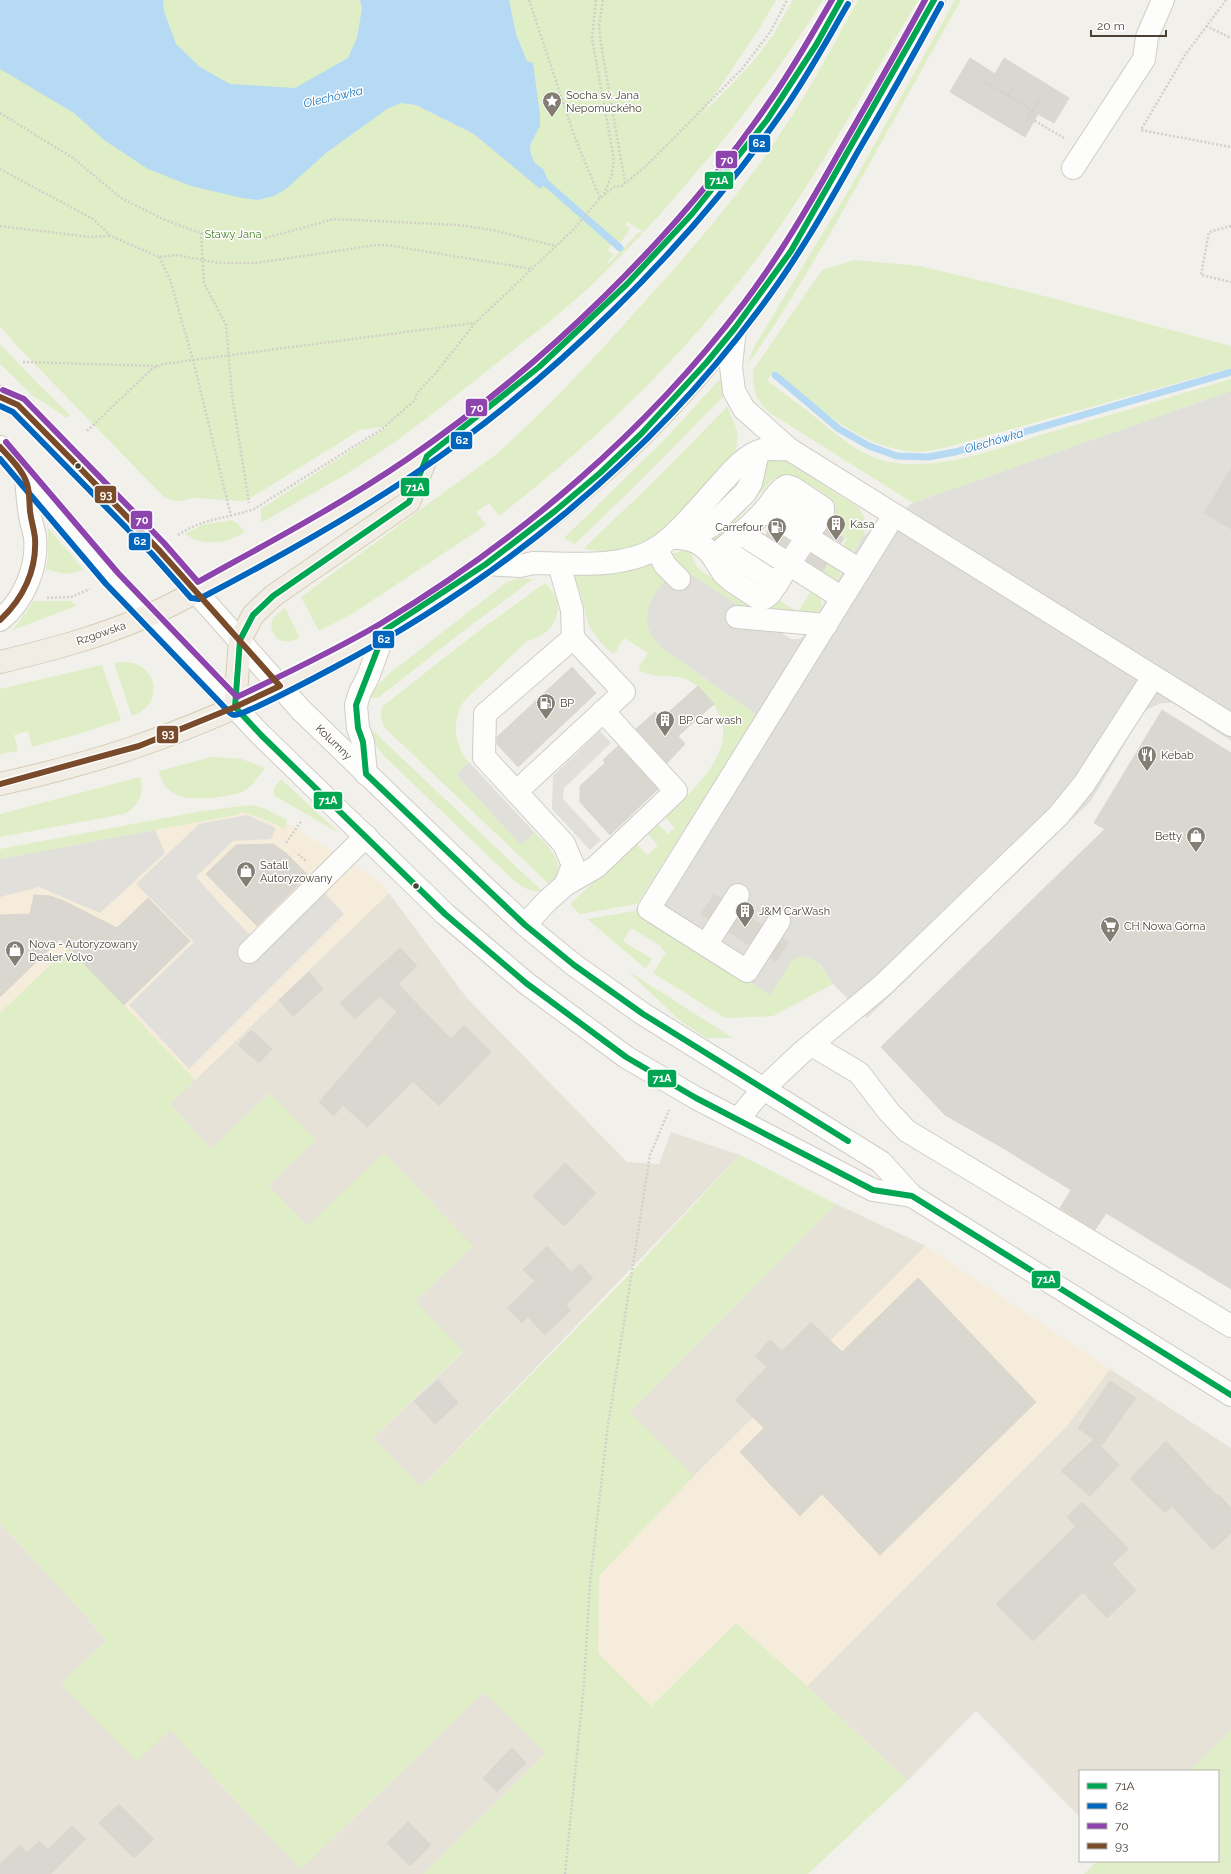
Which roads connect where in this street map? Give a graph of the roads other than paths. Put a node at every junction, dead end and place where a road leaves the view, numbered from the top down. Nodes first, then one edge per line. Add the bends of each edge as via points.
1 (841, 0) edge
2 (934, 0) edge
3 (1163, 0) edge
4 (1073, 168) dead end
5 (735, 328) junction
6 (0, 397) edge
7 (0, 447) edge
8 (789, 449) junction
9 (426, 456) junction
10 (26, 478) junction
11 (770, 504) junction
12 (894, 514) junction
13 (812, 531) junction
14 (740, 533) junction
15 (671, 542) junction
16 (718, 553) junction
17 (486, 564) junction
18 (559, 564) junction
19 (790, 565) junction
20 (860, 570) junction
21 (679, 579) dead end
22 (196, 592) junction
23 (842, 598) junction
24 (148, 616) junction
25 (737, 616) dead end
26 (0, 620) edge
27 (826, 625) junction
28 (385, 630) junction
29 (573, 638) junction
30 (240, 640) junction
31 (0, 662) edge
32 (1153, 677) junction
33 (280, 686) junction
34 (235, 707) junction
35 (603, 711) junction
36 (1231, 725) edge
37 (366, 774) junction
38 (0, 784) edge
39 (516, 792) junction
40 (366, 836) junction
41 (566, 885) junction
42 (738, 895) dead end
43 (779, 921) dead end
44 (525, 925) junction
45 (706, 945) junction
46 (249, 952) dead end
47 (812, 1045) junction
48 (763, 1089) junction
49 (738, 1119) junction
50 (912, 1196) junction
51 (1231, 1326) edge
52 (1231, 1395) edge

1 - 9 main road, Rzgowska via 812,51 767,120 692,214 627,284 544,363
2 - 5 main road via 815,211 791,250
3 - 4 street via 1147,37 1144,59
5 - 8 street via 731,366 734,391 744,409
5 - 17 main road via 681,393 642,434 560,507
6 - 22 street, Kolumny via 18,406 158,549
7 - 10 street, Kolumny
8 - 12 street
8 - 15 street via 763,449 738,465
9 - 22 main road, Rzgowska via 284,545
9 - 30 main road via 409,502 273,596 253,615
10 - 24 street, Kolumny
10 - 26 street via 35,537 34,556 30,576 22,595
11 - 13 street
11 - 13 street via 784,487 790,486 822,506 823,512
11 - 14 street
12 - 20 street
12 - 32 street
13 - 19 street
13 - 20 street
14 - 16 street
14 - 19 street
15 - 16 street via 702,545
15 - 18 street via 643,555 617,562
15 - 21 street via 665,565
16 - 19 street via 727,578 761,599 768,597
17 - 18 street
17 - 28 main road
18 - 29 street via 572,610
19 - 23 street
20 - 23 street
22 - 24 main road, Rzgowska
22 - 30 street, Kolumny
23 - 27 street
24 - 31 main road, Rzgowska via 97,636
24 - 34 street, Kolumny
25 - 27 street
27 - 45 street via 649,909
28 - 33 main road
28 - 37 street via 356,705
29 - 35 street via 624,692
29 - 39 street via 485,714 484,758
30 - 33 street, Kolumny
30 - 34 main road
32 - 36 street
32 - 47 street via 1084,784 1058,816 888,980
33 - 34 main road
33 - 37 street, Kolumny
34 - 38 main road via 124,751
34 - 40 street, Kolumny
35 - 39 street
35 - 41 street via 676,791 596,867
37 - 44 street, Kolumny
39 - 41 street via 564,844 573,865
40 - 46 street
40 - 49 street, Kolumny via 445,914 526,983 626,1057
41 - 44 street
42 - 45 street
43 - 45 street via 747,971
44 - 48 street, Kolumny via 574,965 626,1002
47 - 48 street
47 - 51 street via 859,1073 907,1131
48 - 49 street
48 - 50 street, Kolumny via 882,1162
49 - 50 street, Kolumny via 873,1190
50 - 52 street, Kolumny

